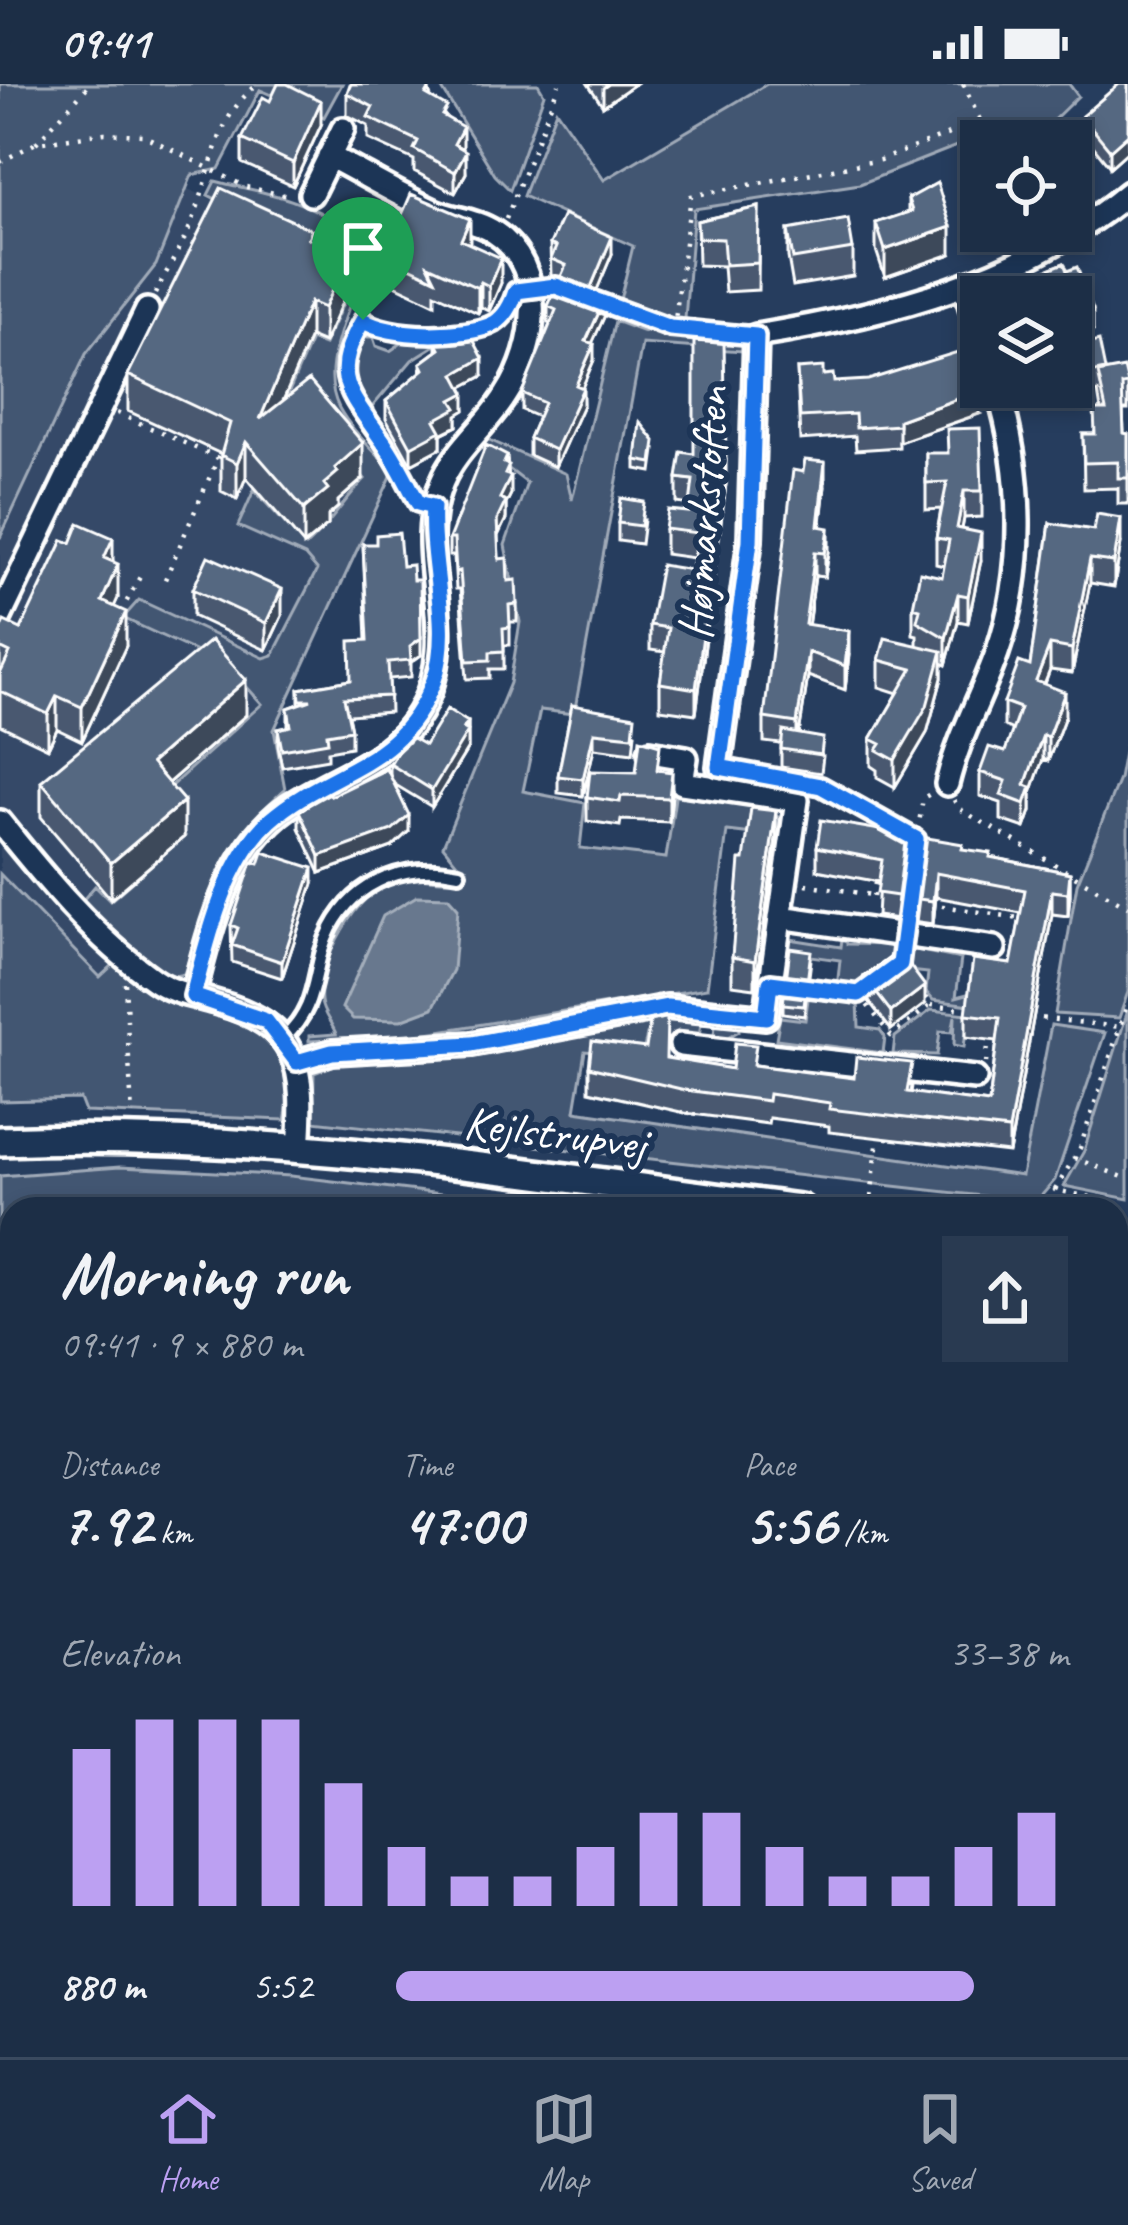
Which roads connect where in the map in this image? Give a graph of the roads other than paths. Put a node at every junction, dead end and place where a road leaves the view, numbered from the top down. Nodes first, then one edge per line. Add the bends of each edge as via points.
1 (343, 129) dead end
2 (329, 156) junction
3 (1128, 193) edge
4 (311, 201) road end
5 (983, 276) edge
6 (960, 286) edge
7 (147, 310) road end
8 (1001, 408) edge
9 (0, 617) edge
10 (650, 752) edge
11 (719, 767) dead end
12 (947, 784) road end
13 (0, 821) edge
14 (459, 872) dead end
15 (779, 917) junction
16 (999, 939) road end
17 (193, 996) junction
18 (753, 1015) junction
19 (284, 1038) junction
20 (681, 1045) dead end
21 (752, 1053) junction
22 (297, 1062) junction
23 (980, 1079) road end
24 (0, 1141) edge
25 (299, 1149) junction
26 (700, 1197) edge

1 - 2 street
2 - 4 street
2 - 17 street via 498,235 524,262 532,288 524,355 507,394 450,464 433,507 442,641 419,714 377,758 292,804 250,841
3 - 5 street, Højmarkstoften
6 - 11 street, Højmarkstoften via 890,311 756,336 750,541
7 - 9 street
8 - 12 street via 1016,476 1012,591
10 - 15 street via 686,758 682,783 797,800
13 - 17 street via 129,962
14 - 19 lane via 411,868 372,883 349,903 330,930 309,1011
15 - 16 street
15 - 18 street via 766,1017
17 - 19 street via 256,1014
18 - 21 street
18 - 22 street, Kejlstrupvej via 667,1007 531,1036 332,1052
19 - 22 street
20 - 21 street
21 - 23 street
22 - 25 street
24 - 25 street, Kejlstrupvej
25 - 26 street, Kejlstrupvej

